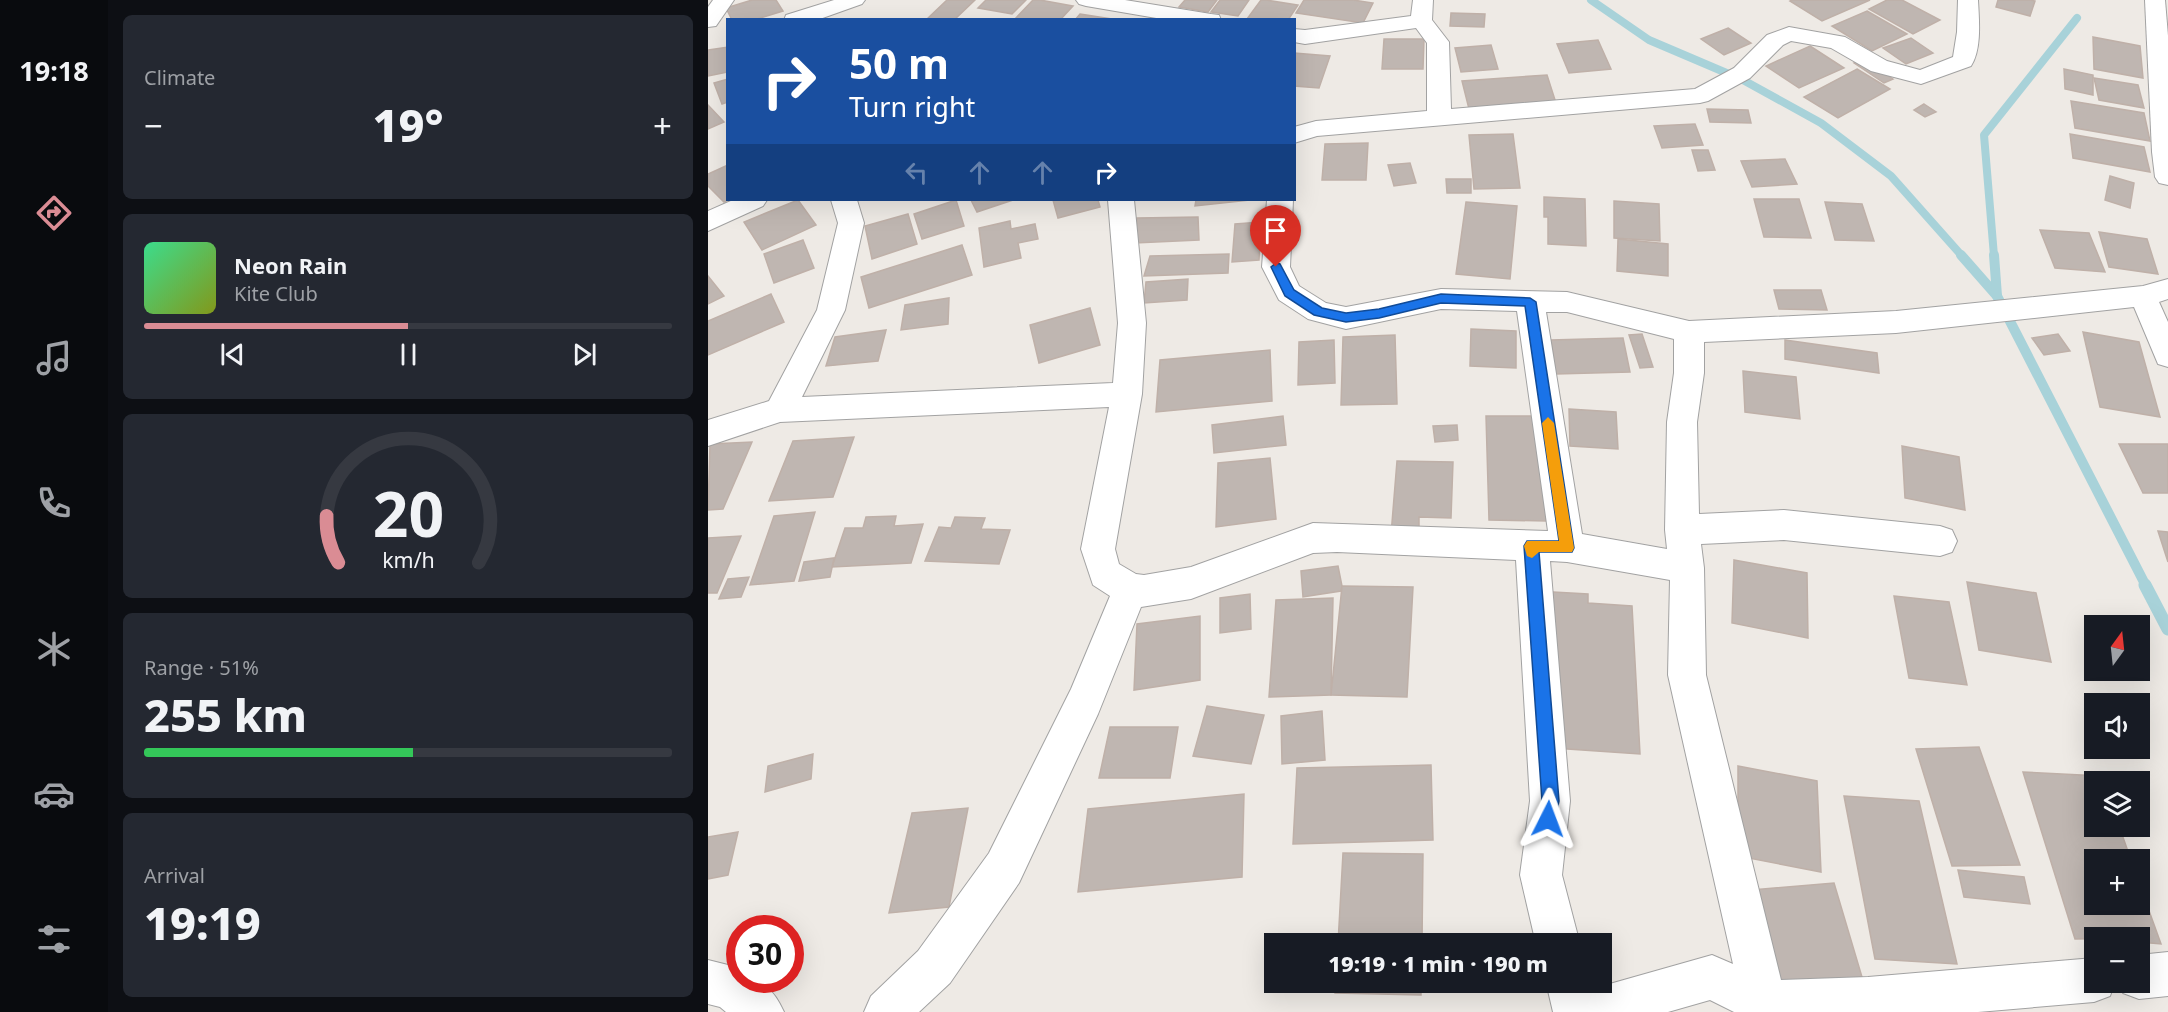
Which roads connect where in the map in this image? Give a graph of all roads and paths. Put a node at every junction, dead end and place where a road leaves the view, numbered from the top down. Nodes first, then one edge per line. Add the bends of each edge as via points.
1 (724, 0) edge
2 (855, 0) edge
3 (1966, 0) edge
4 (2155, 0) edge
5 (1083, 3) edge
6 (1422, 11) edge
7 (800, 18) edge
8 (1196, 18) edge
9 (708, 21) edge
10 (708, 33) edge
11 (726, 33) edge
12 (1296, 35) edge
13 (1439, 118) junction
14 (1296, 134) edge
15 (2168, 177) edge
16 (752, 201) edge
17 (844, 201) edge
18 (1121, 201) edge
19 (1280, 201) edge
20 (708, 222) edge
21 (2156, 292) edge
22 (1530, 302) junction
23 (1689, 332) junction
24 (2168, 356) edge
25 (1127, 394) junction
26 (780, 410) junction
27 (708, 433) edge
28 (1682, 530) junction
29 (1940, 541) dead end
30 (1549, 547) junction
31 (1687, 568) junction
32 (1130, 589) junction
33 (1555, 933) edge
34 (2168, 974) edge
35 (2150, 976) edge
36 (2084, 981) edge
37 (708, 982) edge
38 (1571, 993) edge
39 (1764, 1007) edge
40 (761, 1012) edge
41 (887, 1012) edge
42 (1576, 1012) edge
43 (1591, 1012) edge

1 - 9 street
2 - 7 street
3 - 13 street via 1968,32 1963,61 1921,77 1879,66 1837,42 1789,34 1774,40 1742,73 1700,96
4 - 15 street
5 - 8 street
6 - 12 street via 1305,37
6 - 13 street via 1438,42
10 - 11 street
13 - 14 street via 1316,129
16 - 20 street
17 - 26 street via 851,223 831,310
18 - 25 street via 1132,323
19 - 22 street via 1276,267 1289,293 1318,312 1346,318 1441,299
21 - 23 street via 1896,322
21 - 24 street
22 - 23 street via 1568,302
22 - 30 street
23 - 28 street via 1689,373 1682,422
25 - 26 street
25 - 32 street via 1098,549 1105,574
26 - 27 street
28 - 29 street via 1784,525
28 - 31 street
30 - 31 street
30 - 32 street via 1313,538 1191,583 1144,591
30 - 33 street via 1550,801 1541,875
31 - 39 street via 1687,675
32 - 41 street via 1085,701 1004,868 934,967
34 - 35 street
36 - 39 street
37 - 40 street via 731,987
38 - 42 street
39 - 43 street via 1712,977

